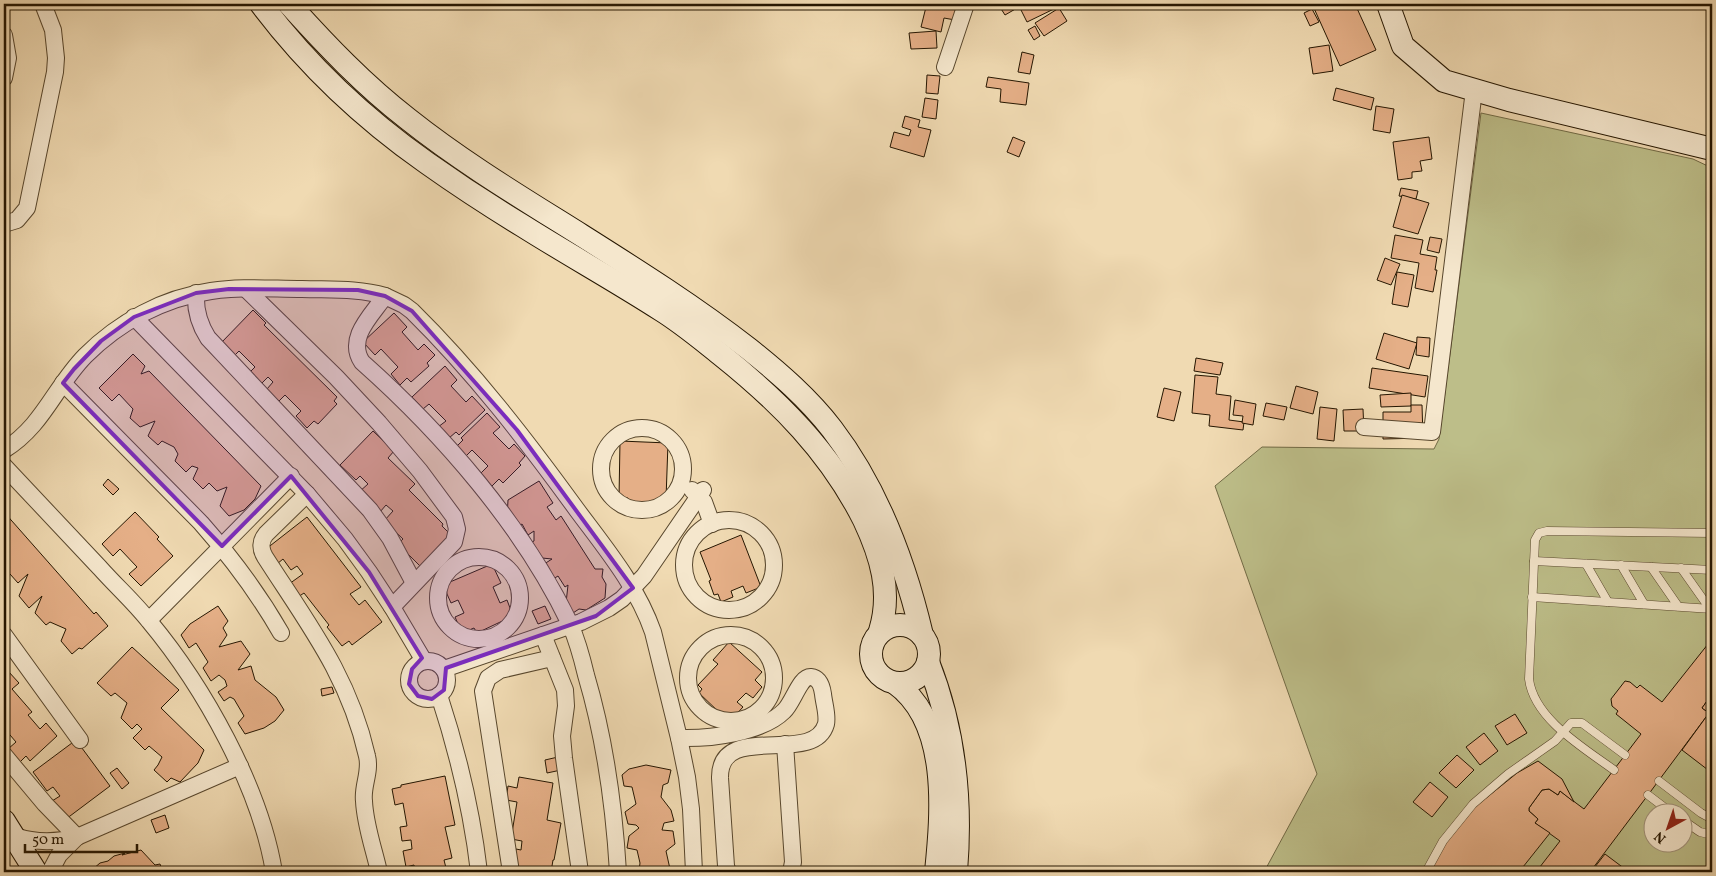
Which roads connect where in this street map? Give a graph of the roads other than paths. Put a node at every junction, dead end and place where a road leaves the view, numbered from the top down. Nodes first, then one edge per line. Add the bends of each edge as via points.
1 (43, 4) edge
2 (261, 4) edge
3 (289, 4) edge
4 (966, 4) edge
5 (1388, 4) edge
6 (4, 36) edge
7 (945, 67) dead end
8 (4, 78) edge
9 (1474, 90) junction
10 (1712, 149) edge
11 (4, 224) edge
12 (246, 289) junction
13 (196, 293) junction
14 (385, 296) junction
15 (134, 318) junction
16 (63, 383) junction
17 (1364, 427) dead end
18 (4, 450) edge
19 (4, 466) edge
20 (291, 476) junction
21 (681, 482) junction
22 (701, 493) junction
23 (307, 494) junction
24 (712, 524) junction
25 (1712, 533) edge
26 (222, 546) junction
27 (1534, 561) junction
28 (1586, 564) junction
29 (1621, 565) junction
30 (1651, 567) junction
31 (1681, 568) junction
32 (1712, 570) edge
33 (414, 583) junction
34 (633, 588) junction
35 (1532, 596) junction
36 (1608, 602) junction
37 (1644, 604) junction
38 (1678, 606) junction
39 (392, 607) junction
40 (1711, 609) edge
41 (725, 610) junction
42 (149, 620) junction
43 (570, 626) junction
44 (880, 631) junction
45 (281, 633) dead end
46 (543, 635) junction
47 (922, 635) junction
48 (4, 636) edge
49 (728, 636) junction
50 (493, 644) junction
51 (552, 658) junction
52 (424, 661) junction
53 (928, 662) junction
54 (444, 669) junction
55 (895, 683) junction
56 (439, 695) junction
57 (1562, 732) junction
58 (680, 738) junction
59 (80, 740) dead end
60 (784, 744) junction
61 (4, 755) edge
62 (1625, 756) dead end
63 (240, 766) junction
64 (1614, 770) dead end
65 (1659, 781) dead end
66 (1648, 795) dead end
67 (1660, 804) edge
68 (1712, 819) edge
69 (1694, 828) edge
70 (9, 829) edge
71 (1712, 835) edge
72 (77, 837) junction
73 (1712, 868) edge
74 (36, 872) edge
75 (50, 872) edge
76 (274, 872) edge
77 (380, 872) edge
78 (479, 872) edge
79 (511, 872) edge
80 (580, 872) edge
81 (618, 872) edge
82 (694, 872) edge
83 (728, 872) edge
84 (791, 872) edge
85 (936, 872) edge
86 (956, 872) edge
87 (1426, 872) edge
88 (1710, 872) edge

1 - 11 street via 55,44 55,72 27,208 17,220
2 - 44 main road via 284,35 317,70 388,134 515,221 663,311 734,365 798,424 847,490 868,528 885,581 886,606
3 - 47 main road via 343,62 409,120 716,323 796,389 832,428 871,494 901,563
4 - 7 street
5 - 9 main road via 1403,46 1444,81
6 - 8 street via 8,58
9 - 10 main road
9 - 17 street via 1432,432
12 - 13 street
12 - 14 street via 358,290
12 - 33 street via 379,424 454,517 457,529 454,542
13 - 15 street via 161,304
13 - 33 street via 197,312 208,338 370,510 390,538
14 - 34 street via 416,315 488,395 545,466
14 - 43 street via 357,336 358,356 427,424 481,487 529,554
15 - 16 street via 101,341
15 - 20 street
16 - 18 street via 34,426
16 - 26 street
19 - 42 street
20 - 23 street
20 - 26 street
21 - 21 street via 668,501 654,508 638,510 623,505 611,496 604,482 601,467 605,452 614,439 627,431 642,428 657,431 670,439 680,452
21 - 22 street
22 - 24 street
22 - 34 street
23 - 39 street via 345,539
23 - 77 street via 266,534 261,548 327,652 357,719 369,763 364,801
24 - 41 street via 692,539 685,554 684,572 695,594 708,605
24 - 41 street via 737,521 753,527 770,546 774,563 771,580 757,600 742,608
25 - 27 lane via 1543,531 1536,536
26 - 42 street
26 - 45 street
27 - 28 lane
27 - 35 lane
28 - 29 lane
28 - 36 lane
29 - 30 lane
29 - 37 lane
30 - 31 lane
30 - 38 lane
31 - 32 lane
31 - 40 lane
33 - 39 street
34 - 43 street via 596,616
34 - 58 street via 653,632
35 - 36 lane
35 - 57 lane via 1530,689 1538,705
36 - 37 lane
37 - 38 lane
38 - 40 lane
39 - 52 street
41 - 49 street
42 - 63 street via 198,690
43 - 46 street
43 - 81 street via 592,692 605,752
44 - 47 main road via 897,624 915,628
44 - 55 main road via 872,644 872,663 883,678
46 - 50 street
46 - 51 street
47 - 53 main road via 930,653
48 - 59 street
49 - 49 street via 744,638 759,646 769,658 774,674 772,690 765,704 753,715 738,721 722,720 707,714 695,702 689,687 691,663 700,649 713,639
50 - 50 street via 467,638 454,630 438,605 438,590 444,576 468,558 491,558 504,565 520,591 520,606 514,620
50 - 54 street
51 - 79 street via 500,670 488,678 483,691
51 - 80 street via 566,698 563,747
52 - 54 street via 431,661
52 - 56 street via 417,664 409,676 412,691 425,698
53 - 55 main road via 916,679
53 - 86 main road via 946,711 955,761 959,818
54 - 56 street via 447,683
55 - 85 main road via 904,689 924,716 935,750 940,786
56 - 78 street via 470,808
57 - 62 lane via 1571,723 1582,723
57 - 64 lane
57 - 87 lane via 1555,741 1473,804 1443,841
58 - 60 street via 708,738 769,722 790,704 804,679 812,677 822,687 826,726 812,740
58 - 82 street via 691,809
60 - 83 street via 737,749 721,766
60 - 84 street via 793,862
61 - 72 street
63 - 72 street
63 - 76 street via 259,814
65 - 68 lane
66 - 67 lane
69 - 71 lane
70 - 72 street via 39,842
70 - 74 main road
72 - 75 street via 59,855
73 - 88 lane

